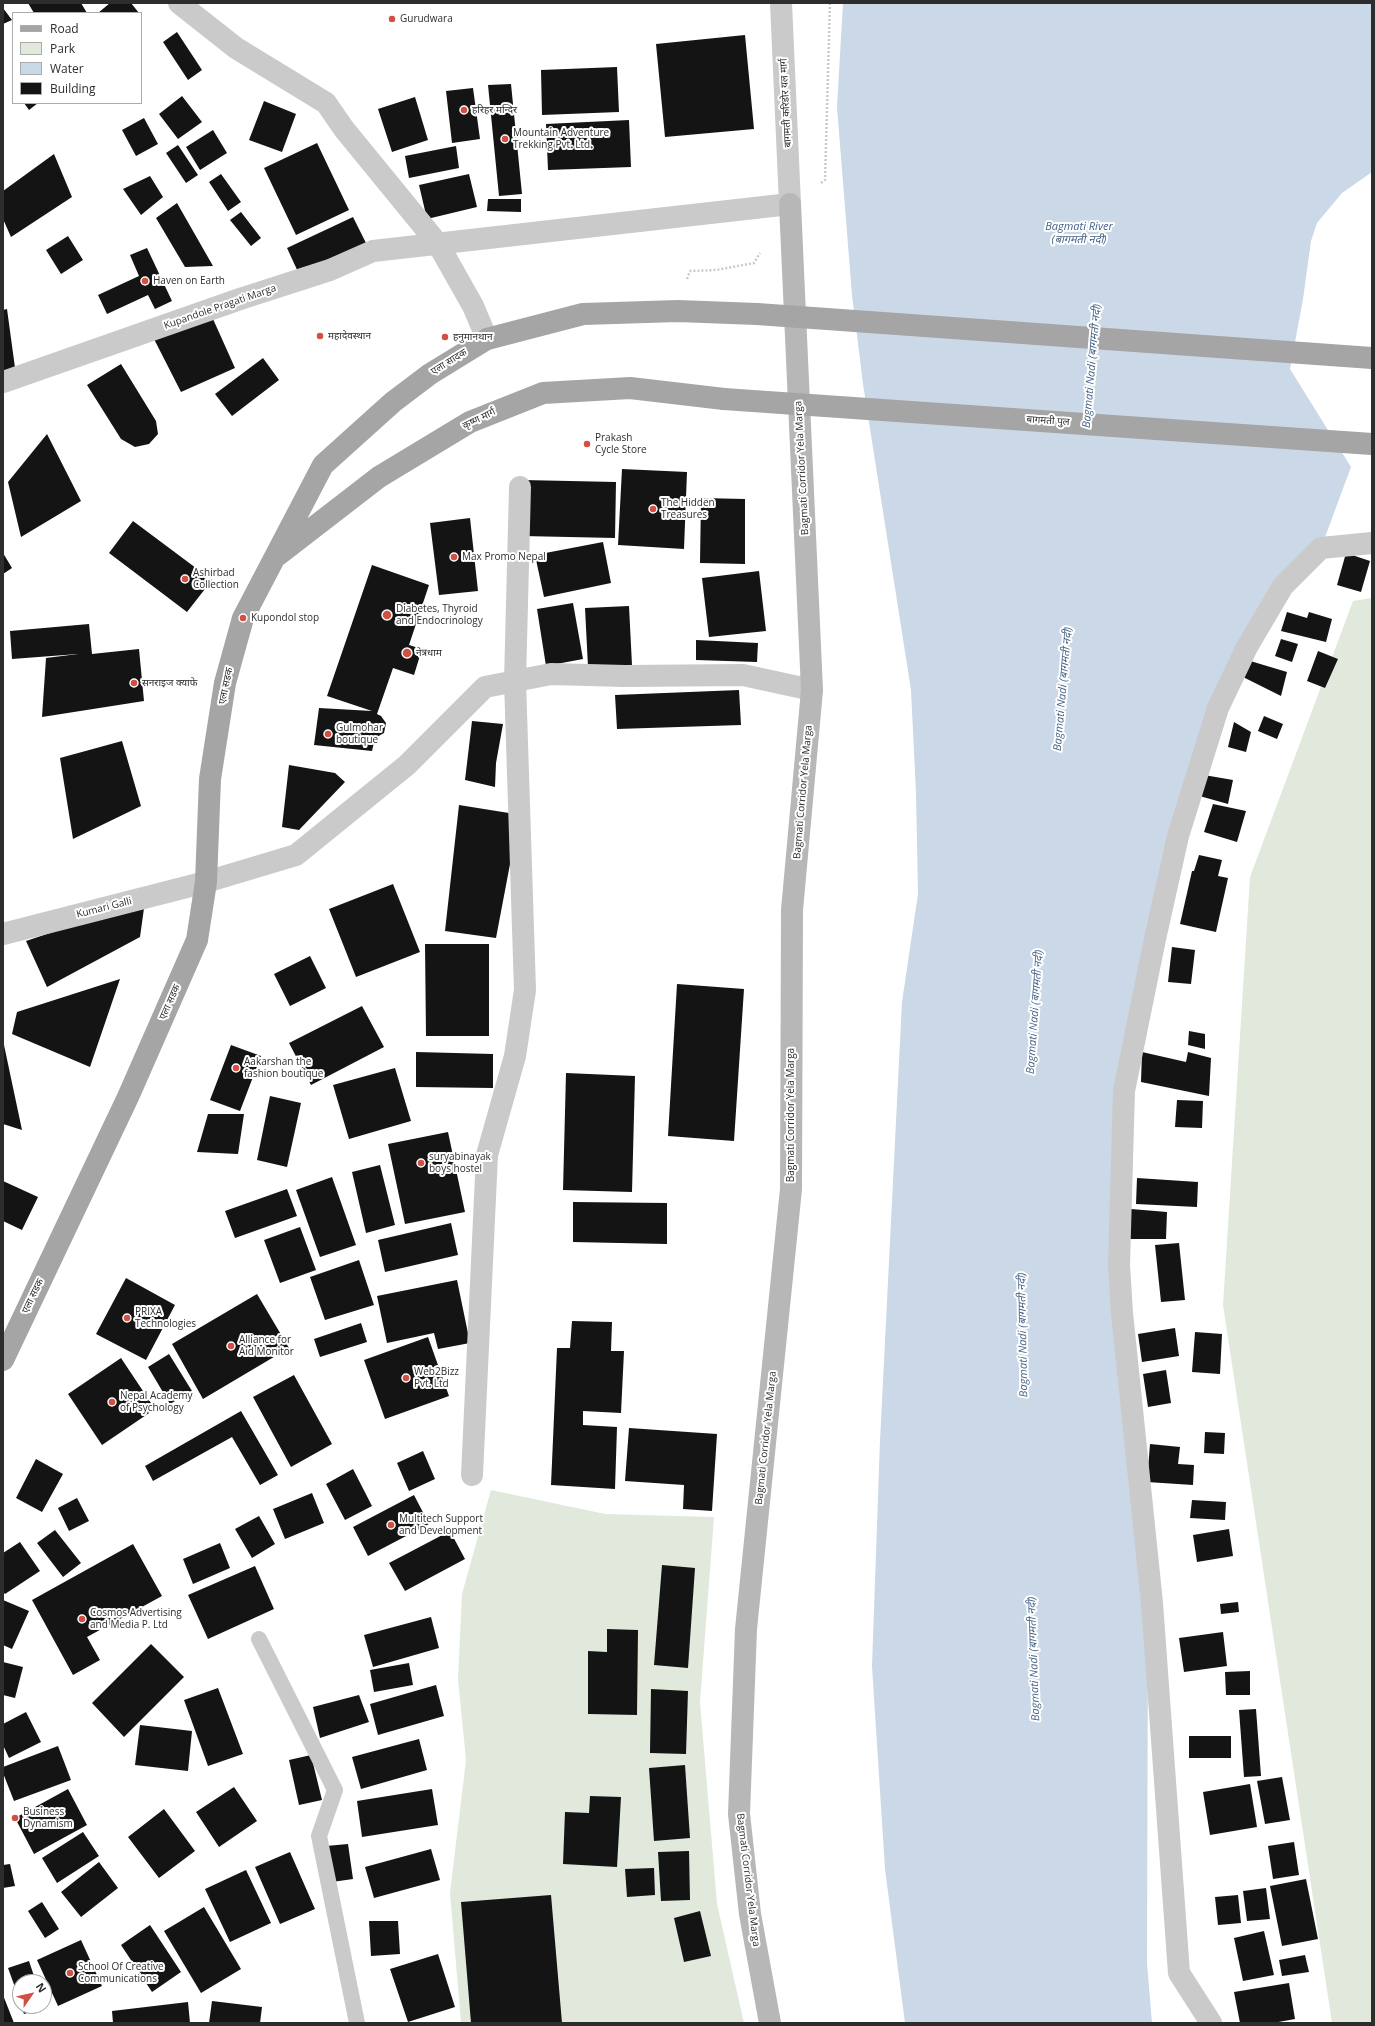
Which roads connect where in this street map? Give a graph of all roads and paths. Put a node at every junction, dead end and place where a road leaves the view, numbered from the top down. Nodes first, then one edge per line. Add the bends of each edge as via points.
1 (180, 3) edge
2 (781, 3) edge
3 (830, 3) edge
4 (790, 204) junction
5 (438, 244) junction
6 (487, 339) junction
7 (1372, 358) edge
8 (3, 382) edge
9 (724, 399) joint
10 (1372, 444) edge
11 (520, 486) dead end
12 (1372, 543) edge
13 (272, 560) junction
14 (243, 618) joint
15 (515, 681) junction
16 (812, 690) junction
17 (206, 882) junction
18 (3, 927) edge
19 (3, 934) edge
20 (3, 1360) edge
21 (472, 1475) dead end
22 (259, 1639) dead end
23 (357, 2023) edge
24 (770, 2023) edge
25 (1211, 2023) edge

1 - 5 street via 236,48 326,104
2 - 4 street, बागमती करिडोर यल मार्ग
3 - 4 path via 825,180
4 - 5 street, Kupandole Pragati Marga
4 - 16 main road, Bagmati Corridor Yela Marga
5 - 6 street via 473,306
5 - 8 street, Kupandole Pragati Marga via 373,250 330,270
6 - 7 main road, एला सादक, bridge via 583,314 678,311 756,314
6 - 13 main road, एला सादक via 430,374 393,402 323,465
9 - 10 main road, बागमती पुल, bridge
9 - 13 main road, कृष्ण मार्ग via 630,388 543,393 470,422 379,477
11 - 15 street
12 - 25 street via 1321,548 1283,586 1246,647 1218,708 1178,836 1124,1091 1119,1265 1152,1603 1179,1973
13 - 14 main road, एला सादक
14 - 17 main road, एला सडक via 226,683 210,779
15 - 16 street via 551,674 743,675
15 - 17 street via 485,687 407,765 296,855
15 - 21 street via 525,990 516,1056 487,1154
16 - 24 main road, Bagmati Corridor Yela Marga via 792,910 791,1189 746,1629 739,1814 750,1914
17 - 18 street, Kumari Galli
17 - 19 street, Kumari Galli
17 - 20 main road, एला सडक via 197,940 128,1097
22 - 23 lane via 335,1790 319,1836

